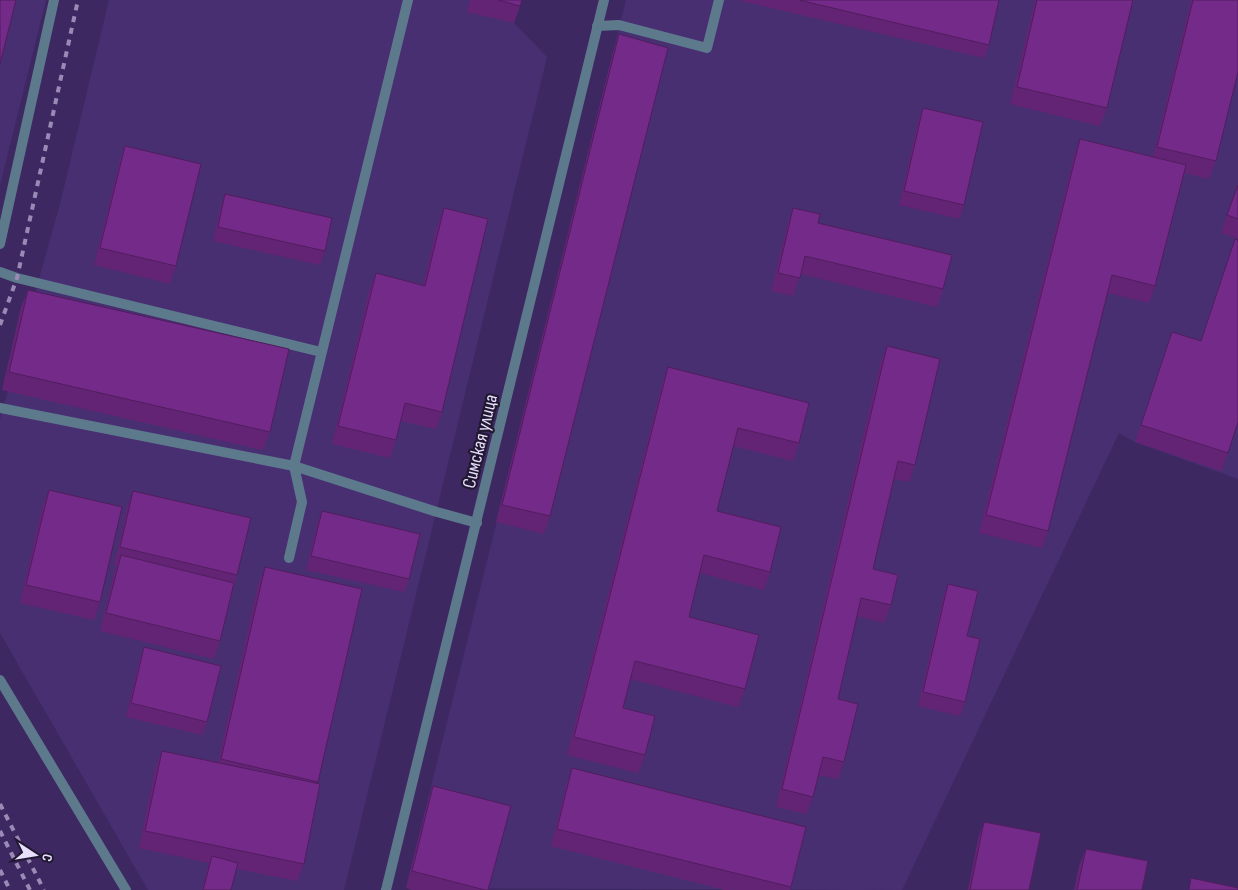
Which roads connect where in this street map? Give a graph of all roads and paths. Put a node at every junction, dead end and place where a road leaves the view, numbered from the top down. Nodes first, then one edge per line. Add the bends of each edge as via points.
1 (54, 0) edge
2 (408, 0) edge
3 (604, 0) edge
4 (719, 0) edge
5 (597, 26) junction
6 (0, 244) edge
7 (0, 272) edge
8 (321, 352) junction
9 (0, 408) edge
10 (294, 466) junction
11 (477, 523) junction
12 (289, 558) dead end
13 (0, 680) edge
14 (126, 890) edge
15 (386, 890) edge

1 - 6 street
2 - 8 street
3 - 5 street, Симская улица
4 - 5 street via 707,48 620,25
5 - 11 street, Симская улица
7 - 8 street
8 - 10 street
9 - 10 street
10 - 11 street
10 - 12 street via 302,502
11 - 15 street, Симская улица
13 - 14 street

